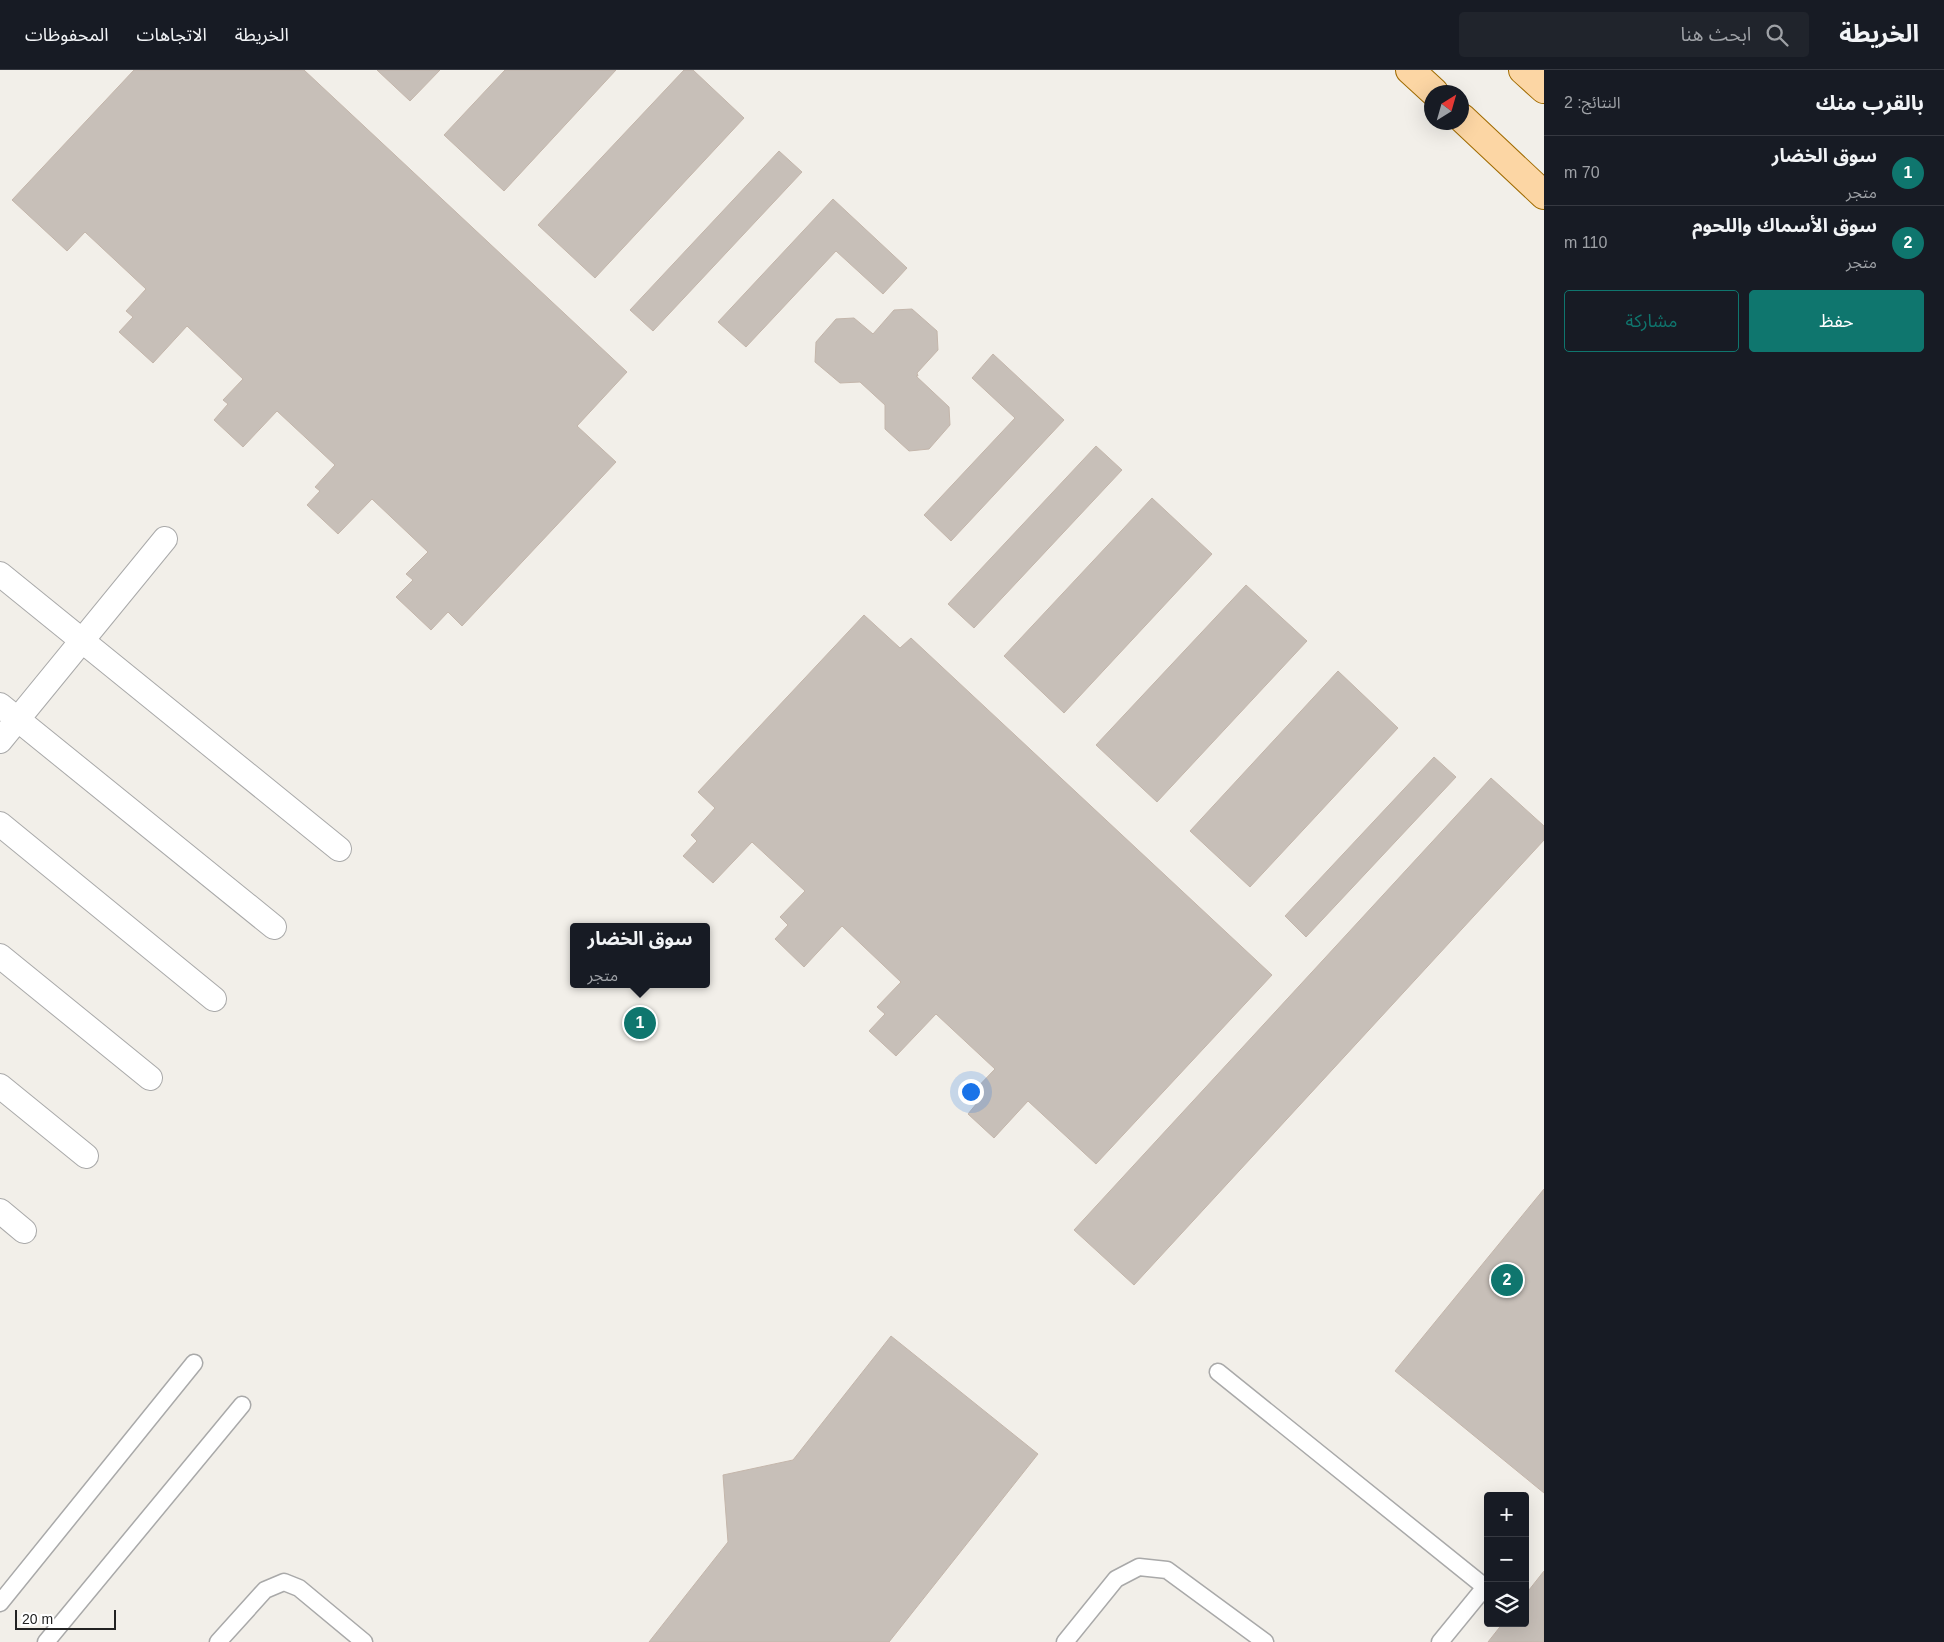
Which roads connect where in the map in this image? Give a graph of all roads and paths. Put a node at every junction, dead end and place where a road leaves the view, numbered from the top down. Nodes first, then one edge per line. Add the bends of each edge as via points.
1 (1410, 70) edge
2 (1523, 70) edge
3 (1426, 85) edge
4 (1544, 89) edge
5 (1469, 125) edge
6 (1544, 195) edge
7 (165, 539) dead end
8 (0, 574) edge
9 (82, 640) junction
10 (9, 712) edge
11 (0, 741) edge
12 (0, 824) edge
13 (339, 849) dead end
14 (274, 927) dead end
15 (0, 956) edge
16 (214, 999) dead end
17 (150, 1078) dead end
18 (0, 1086) edge
19 (86, 1156) dead end
20 (0, 1211) edge
21 (24, 1230) dead end
22 (194, 1363) dead end
23 (1218, 1372) dead end
24 (242, 1405) dead end
25 (0, 1603) edge
26 (46, 1642) edge
27 (218, 1642) edge
28 (364, 1642) edge
29 (1065, 1642) edge
30 (1265, 1642) edge
31 (1440, 1642) edge

1 - 3 main road
2 - 4 main road
5 - 6 main road
7 - 9 street
8 - 9 street
9 - 10 street
9 - 13 street
10 - 11 street
10 - 14 street
12 - 16 street
15 - 17 street
18 - 19 street
20 - 21 street
22 - 25 lane
23 - 31 lane via 1485,1587
24 - 26 lane
27 - 28 lane via 265,1590 284,1582 299,1588
29 - 30 lane via 1116,1579 1139,1567 1168,1570

